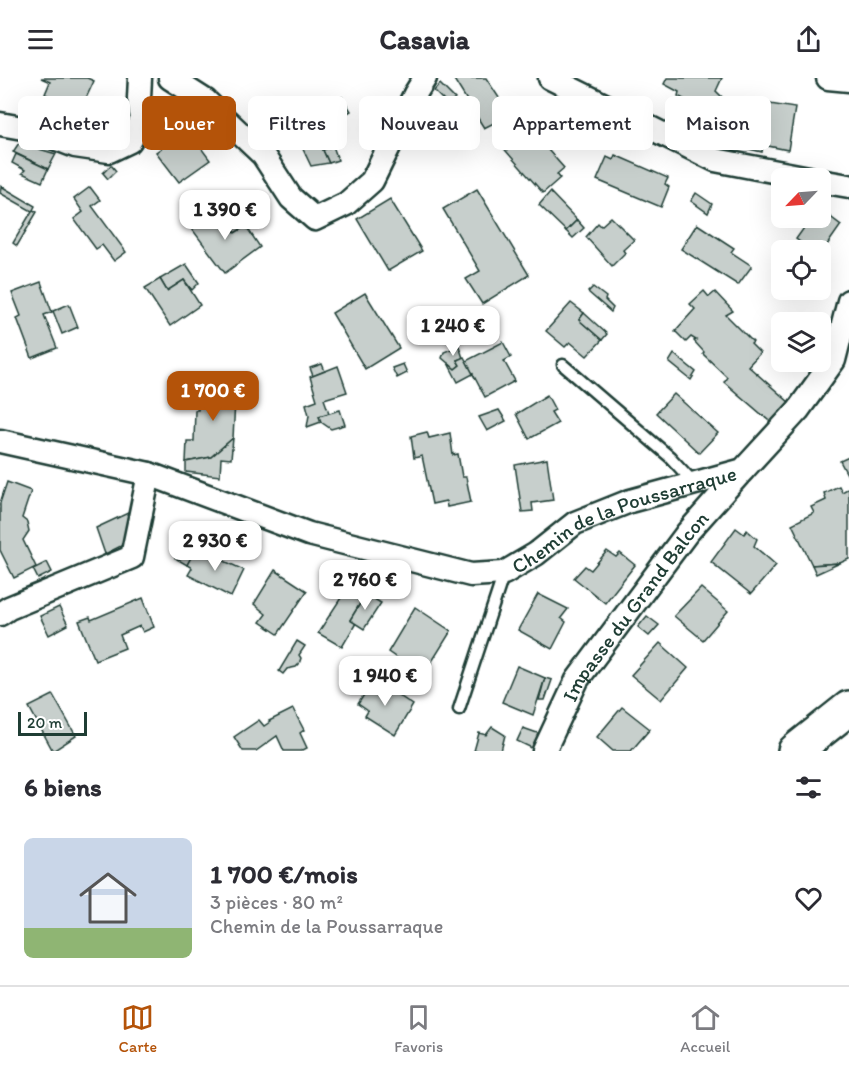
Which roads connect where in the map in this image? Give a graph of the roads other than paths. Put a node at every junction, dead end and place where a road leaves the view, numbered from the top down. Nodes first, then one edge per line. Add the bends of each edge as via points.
1 (140, 78) edge
2 (170, 78) edge
3 (425, 78) edge
4 (550, 78) edge
5 (828, 78) edge
6 (849, 80) edge
7 (0, 124) edge
8 (771, 171) edge
9 (831, 183) edge
10 (849, 186) edge
11 (849, 301) edge
12 (563, 365) dead end
13 (0, 441) edge
14 (743, 470) junction
15 (149, 474) junction
16 (695, 483) junction
17 (504, 573) junction
18 (0, 614) edge
19 (849, 708) edge
20 (459, 709) dead end
21 (544, 751) edge
22 (795, 751) edge

1 - 7 street via 142,120 130,141 109,151 75,146 34,130
2 - 3 street via 206,101 262,155 291,198 315,219 346,204 372,181
4 - 8 street via 715,160
5 - 6 street
9 - 10 street
11 - 14 street, Chemin de la Poussarraque via 834,360 798,410
12 - 16 lane
13 - 15 street, Chemin de la Poussarraque
14 - 16 street, Chemin de la Poussarraque
14 - 21 street, Impasse du Grand Balcon via 687,533 578,680
15 - 17 street, Chemin de la Poussarraque via 309,534 471,575
15 - 18 street via 132,558
16 - 17 street, Chemin de la Poussarraque via 630,501 575,523
17 - 20 lane
19 - 22 main road

